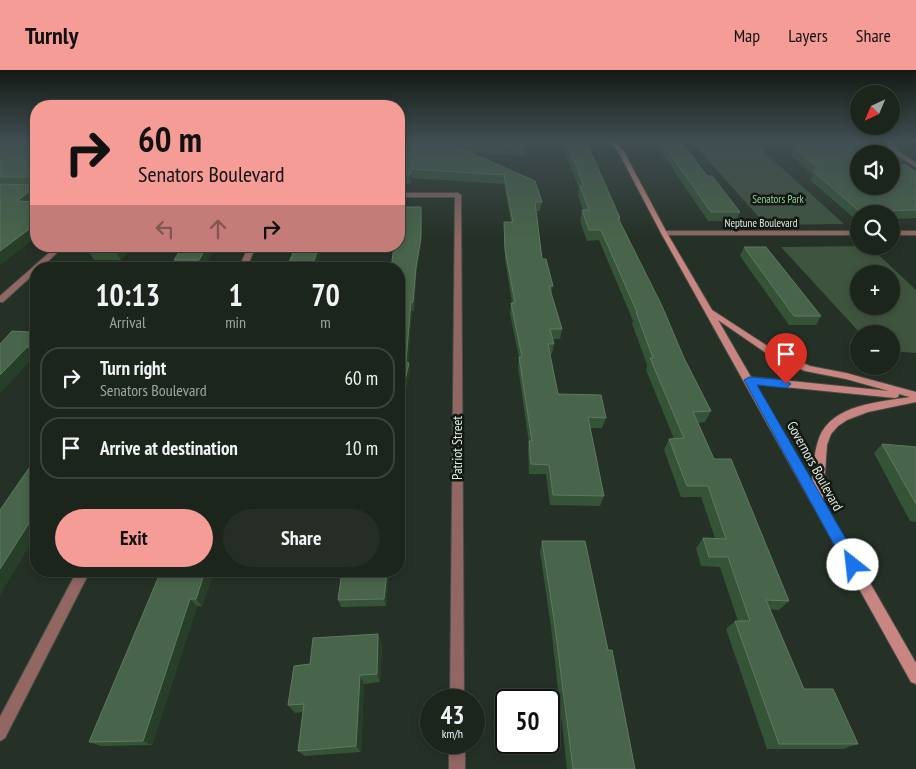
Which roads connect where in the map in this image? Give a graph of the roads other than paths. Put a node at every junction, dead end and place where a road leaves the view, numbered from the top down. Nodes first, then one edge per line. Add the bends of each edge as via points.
1 (633, 174) edge
2 (405, 195) edge
3 (916, 232) edge
4 (664, 233) junction
5 (850, 233) edge
6 (900, 233) edge
7 (54, 252) edge
8 (43, 262) edge
9 (30, 273) edge
10 (0, 290) edge
11 (11, 290) junction
12 (0, 300) edge
13 (709, 310) junction
14 (749, 380) junction
15 (916, 397) edge
16 (817, 501) junction
17 (81, 577) edge
18 (916, 677) edge
19 (457, 689) edge
20 (0, 733) edge
21 (457, 754) edge
22 (457, 769) edge

1 - 4 main road, Governors Boulevard
2 - 19 street, Patriot Street via 458,196
3 - 6 street
4 - 5 street, Neptune Boulevard
4 - 13 main road, Governors Boulevard
7 - 8 street
9 - 11 street
10 - 11 street
11 - 12 street
13 - 14 main road, Governors Boulevard
13 - 15 main road via 772,353 808,369 846,376
14 - 15 main road
14 - 16 main road, Governors Boulevard
15 - 16 main road via 861,410 840,419 826,433 821,451
16 - 18 main road, Governors Boulevard
17 - 20 street
21 - 22 street

